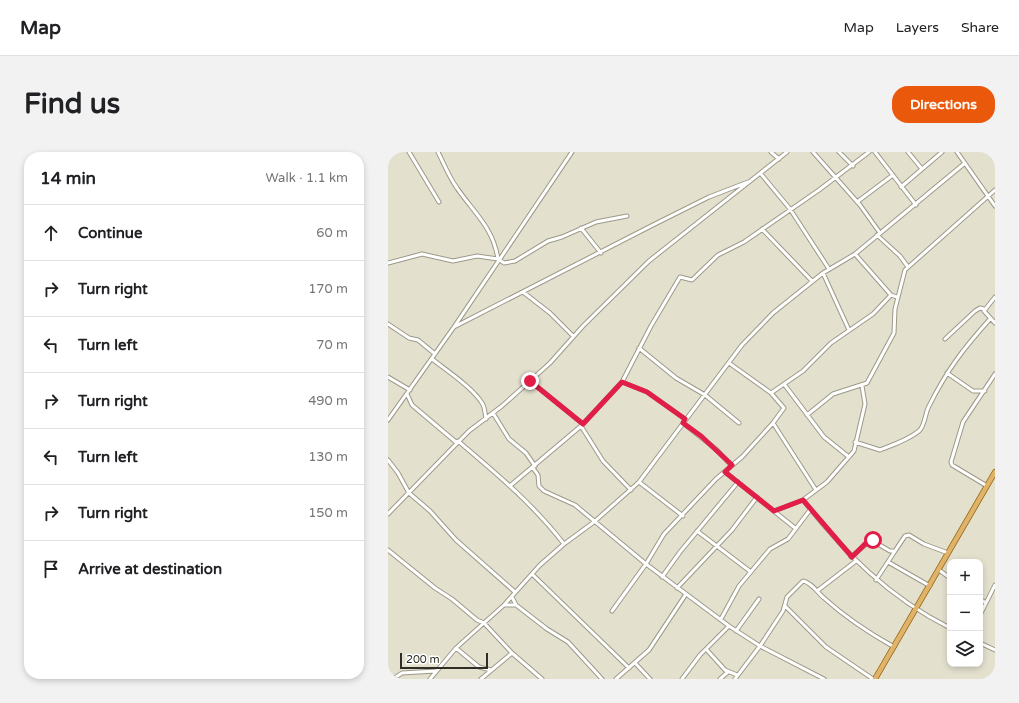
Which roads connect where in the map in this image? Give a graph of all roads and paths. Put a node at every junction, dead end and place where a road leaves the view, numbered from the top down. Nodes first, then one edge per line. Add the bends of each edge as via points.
1 (409, 152) edge
2 (438, 152) edge
3 (572, 152) edge
4 (771, 152) edge
5 (788, 152) edge
6 (813, 152) edge
7 (839, 152) edge
8 (869, 152) edge
9 (875, 152) edge
10 (908, 152) edge
11 (942, 152) edge
12 (957, 152) edge
13 (779, 159) junction
14 (965, 163) junction
15 (853, 166) junction
16 (922, 169) junction
17 (761, 174) junction
18 (893, 175) junction
19 (836, 178) junction
20 (752, 181) junction
21 (901, 187) junction
22 (995, 190) edge
23 (988, 196) junction
24 (439, 202) dead end
25 (857, 202) junction
26 (916, 205) junction
27 (995, 206) edge
28 (790, 209) junction
29 (627, 216) dead end
30 (581, 228) junction
31 (762, 229) junction
32 (879, 234) junction
33 (601, 253) junction
34 (855, 254) junction
35 (498, 260) junction
36 (388, 263) edge
37 (908, 267) junction
38 (829, 269) junction
39 (823, 273) junction
40 (812, 281) junction
41 (523, 292) junction
42 (891, 295) junction
43 (897, 297) junction
44 (995, 297) edge
45 (984, 309) junction
46 (990, 319) junction
47 (995, 323) edge
48 (388, 324) edge
49 (454, 327) junction
50 (849, 330) junction
51 (574, 336) junction
52 (945, 339) dead end
53 (639, 348) junction
54 (435, 354) junction
55 (432, 359) junction
56 (728, 363) junction
57 (946, 373) junction
58 (995, 374) edge
59 (388, 377) edge
60 (530, 381) junction
61 (622, 382) junction
62 (784, 384) junction
63 (862, 386) junction
64 (410, 390) junction
65 (985, 390) junction
66 (771, 393) junction
67 (407, 394) junction
68 (705, 395) junction
69 (493, 413) junction
70 (807, 415) junction
71 (486, 418) junction
72 (685, 419) junction
73 (388, 420) edge
74 (683, 423) junction
75 (739, 423) dead end
76 (773, 423) junction
77 (582, 425) junction
78 (458, 442) junction
79 (855, 442) junction
80 (849, 457) junction
81 (388, 460) edge
82 (732, 465) junction
83 (534, 467) junction
84 (725, 472) junction
85 (995, 472) edge
86 (639, 482) junction
87 (738, 482) junction
88 (511, 485) junction
89 (987, 486) junction
90 (631, 490) junction
91 (816, 490) junction
92 (409, 493) junction
93 (757, 497) junction
94 (803, 500) junction
95 (810, 510) junction
96 (774, 511) junction
97 (388, 514) edge
98 (682, 516) junction
99 (594, 522) junction
100 (795, 528) junction
101 (697, 531) junction
102 (564, 544) junction
103 (717, 546) junction
104 (388, 550) edge
105 (895, 551) junction
106 (948, 553) junction
107 (852, 557) junction
108 (856, 561) junction
109 (888, 562) junction
110 (646, 564) junction
111 (939, 570) junction
112 (751, 572) junction
113 (532, 574) junction
114 (947, 576) edge
115 (662, 577) junction
116 (876, 580) junction
117 (995, 585) edge
118 (930, 586) junction
119 (677, 588) junction
120 (817, 591) junction
121 (515, 592) junction
122 (686, 594) junction
123 (512, 597) junction
124 (760, 599) dead end
125 (983, 601) edge
126 (986, 603) junction
127 (504, 605) junction
128 (516, 605) junction
129 (785, 606) junction
130 (916, 608) junction
131 (983, 608) edge
132 (612, 611) dead end
133 (721, 619) junction
134 (484, 623) junction
135 (728, 626) junction
136 (947, 626) edge
137 (736, 631) junction
138 (983, 644) edge
139 (760, 646) junction
140 (894, 647) junction
141 (456, 648) junction
142 (706, 649) junction
143 (995, 650) edge
144 (512, 653) junction
145 (635, 663) junction
146 (629, 668) junction
147 (491, 670) junction
148 (436, 671) junction
149 (728, 672) junction
150 (737, 675) junction
151 (393, 679) edge
152 (430, 679) edge
153 (480, 679) edge
154 (542, 679) edge
155 (602, 679) edge
156 (616, 679) edge
157 (650, 679) edge
158 (682, 679) edge
159 (720, 679) edge
160 (735, 679) edge
161 (824, 679) edge
162 (874, 679) edge

1 - 24 street
2 - 35 street via 456,187 491,233
3 - 35 street
4 - 13 street
5 - 13 street
6 - 19 street
7 - 15 street
8 - 15 street
9 - 18 street
10 - 16 street
11 - 16 street
12 - 14 street
13 - 17 street
14 - 23 street
14 - 26 street
15 - 19 street
16 - 21 street
17 - 20 street
17 - 28 street
18 - 21 street
18 - 25 street
19 - 25 street
19 - 28 street
20 - 33 street via 710,197
20 - 51 street via 649,261
21 - 26 street
22 - 23 street
23 - 27 street
23 - 37 street
25 - 32 street
26 - 32 street
28 - 31 street
28 - 38 street
29 - 30 street via 596,222
30 - 33 street
30 - 35 street via 548,241 515,261 508,263
31 - 40 street
31 - 53 street via 718,256 692,280 680,278
32 - 34 street
32 - 37 street
33 - 41 street
34 - 38 street
34 - 42 street
35 - 36 street via 477,256 453,261 422,254
35 - 49 street
37 - 43 street
38 - 39 street
39 - 40 street
39 - 50 street
40 - 56 street via 773,313
41 - 49 street
41 - 51 street
42 - 43 street
42 - 50 street via 873,314
43 - 63 street via 892,337 868,382
44 - 45 street
45 - 46 street via 984,313
45 - 52 street via 974,311
46 - 47 street
46 - 57 street
48 - 54 street via 409,338 418,340
49 - 54 street
50 - 62 street via 831,343 804,371
51 - 60 street
53 - 61 street
53 - 68 street via 680,380
54 - 55 street
55 - 64 street
55 - 71 street via 481,401
56 - 66 street
56 - 68 street
57 - 65 street via 973,391
57 - 79 street via 919,431 880,450
58 - 65 street
59 - 64 street
60 - 69 street
60 - 77 street
61 - 72 street via 647,392
61 - 77 street
62 - 66 street
62 - 70 street
63 - 70 street via 833,394
63 - 79 street via 865,404
64 - 67 street
65 - 89 street via 964,422 951,464
66 - 76 street via 784,406
67 - 73 street
67 - 78 street via 412,405
68 - 72 street
68 - 75 street
69 - 71 street
69 - 83 street via 509,439 526,453
70 - 80 street via 827,440
71 - 78 street
72 - 74 street
74 - 82 street
74 - 86 street
76 - 82 street
76 - 91 street
77 - 83 street
77 - 90 street via 603,461
78 - 88 street
78 - 92 street
79 - 80 street via 855,449
80 - 91 street via 827,482
81 - 92 street
82 - 84 street
83 - 88 street
83 - 99 street via 539,486 544,491 575,504
84 - 87 street
84 - 98 street
85 - 89 main road
86 - 90 street
86 - 98 street
87 - 93 street
87 - 101 street
88 - 102 street
89 - 106 main road
90 - 99 street
91 - 94 street
92 - 97 street
92 - 121 street via 456,540
93 - 96 street
93 - 103 street
94 - 95 street
94 - 96 street
95 - 100 street
95 - 107 street
96 - 100 street
98 - 110 street via 660,538
99 - 102 street
99 - 110 street
100 - 112 street via 785,541 770,549
101 - 103 street
101 - 115 street
102 - 113 street
103 - 112 street
103 - 119 street
104 - 134 street via 434,588
105 - 106 street via 905,536 909,535
105 - 107 street via 890,551 871,540
105 - 109 street
106 - 111 main road
107 - 108 street
108 - 116 street
108 - 120 street
109 - 116 street
109 - 118 street
110 - 115 street
110 - 132 street
111 - 114 street
111 - 118 main road
112 - 133 street via 737,589
113 - 121 street
113 - 146 street
115 - 119 street
116 - 130 street
117 - 126 street
118 - 130 main road
119 - 122 street
120 - 129 street via 803,581 789,595
120 - 140 street via 874,636
121 - 123 street
122 - 133 street
122 - 145 street via 649,650
123 - 127 street
123 - 128 street
124 - 137 street
125 - 126 street
126 - 131 street
127 - 128 street
127 - 134 street
128 - 155 street via 568,642
129 - 139 street
129 - 162 street via 826,647
130 - 136 street
130 - 140 main road
133 - 135 street
134 - 141 street
134 - 144 street
135 - 137 street
135 - 142 street
137 - 139 street
138 - 143 street
139 - 150 street
139 - 161 street
140 - 162 main road
141 - 147 street via 479,667
141 - 148 street
142 - 149 street
142 - 158 street
144 - 147 street
144 - 154 street
145 - 146 street
145 - 157 street
146 - 156 street
147 - 153 street
148 - 151 street via 402,674
148 - 152 street
149 - 150 street
149 - 159 street
150 - 160 street

